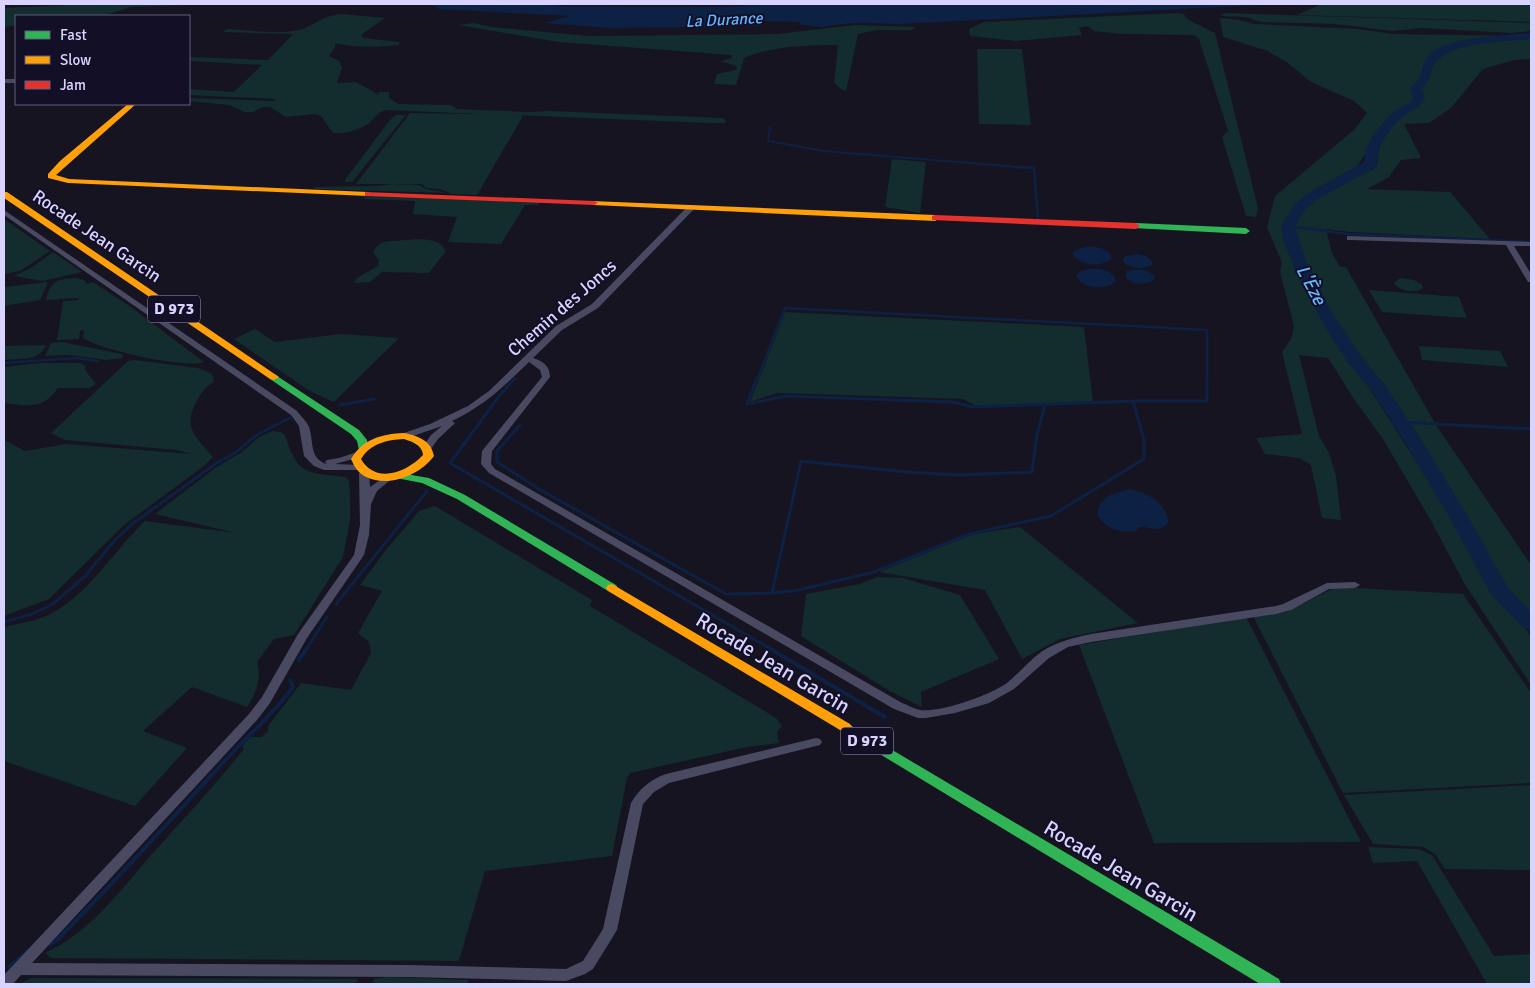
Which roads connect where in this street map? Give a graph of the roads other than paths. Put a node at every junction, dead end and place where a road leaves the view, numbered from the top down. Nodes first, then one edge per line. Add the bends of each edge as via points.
1 (131, 105) edge
2 (4, 194) edge
3 (692, 207) junction
4 (4, 212) edge
5 (1246, 231) dead end
6 (1350, 238) dead end
7 (1508, 243) junction
8 (1531, 244) edge
9 (1531, 280) edge
10 (527, 359) junction
11 (470, 408) junction
12 (344, 424) junction
13 (399, 437) junction
14 (428, 447) junction
15 (360, 451) junction
16 (310, 458) junction
17 (427, 461) junction
18 (361, 470) junction
19 (395, 476) junction
20 (460, 497) junction
21 (366, 513) junction
22 (1355, 585) dead end
23 (816, 742) dead end
24 (18, 969) junction
25 (4, 984) edge
26 (1273, 984) edge

1 - 3 main road via 52,176 68,181
2 - 12 main road, Rocade Jean Garcin / D 973
3 - 5 main road
3 - 10 street, Chemin des Joncs via 595,306 566,322
4 - 16 street, Rocade Jean Garcin / D 973 via 294,413 304,426
6 - 7 street
7 - 8 street
7 - 9 street
10 - 11 street, Chemin des Joncs via 492,393
10 - 22 street via 542,365 547,372 546,377 487,451 486,464 492,471 898,706 918,714 955,709 985,700 1010,686 1044,655 1065,644 1276,610 1328,586
11 - 13 street, Chemin des Joncs via 433,426
11 - 14 street, Chemin des Joncs via 438,433
12 - 13 main road, Rocade Jean Garcin / D 973 via 372,436
12 - 15 main road, Rocade Jean Garcin / D 973 via 364,441
13 - 14 main road, Rocade Jean Garcin via 422,442
13 - 15 main road via 381,439
14 - 17 main road
15 - 16 street via 334,462
15 - 18 main road via 356,464
16 - 18 street via 324,466
17 - 19 main road via 416,470
17 - 20 main road, Rocade Jean Garcin / D 973 via 433,472
18 - 19 main road, Rocade Jean Garcin via 380,477
18 - 21 street
19 - 20 main road, Rocade Jean Garcin / D 973 via 425,480
19 - 21 street via 372,490
20 - 26 main road, Rocade Jean Garcin / D 973
21 - 24 street via 359,556 302,637 253,718
23 - 24 street via 666,779 644,793 637,803 610,930 588,965 566,975
24 - 25 street

